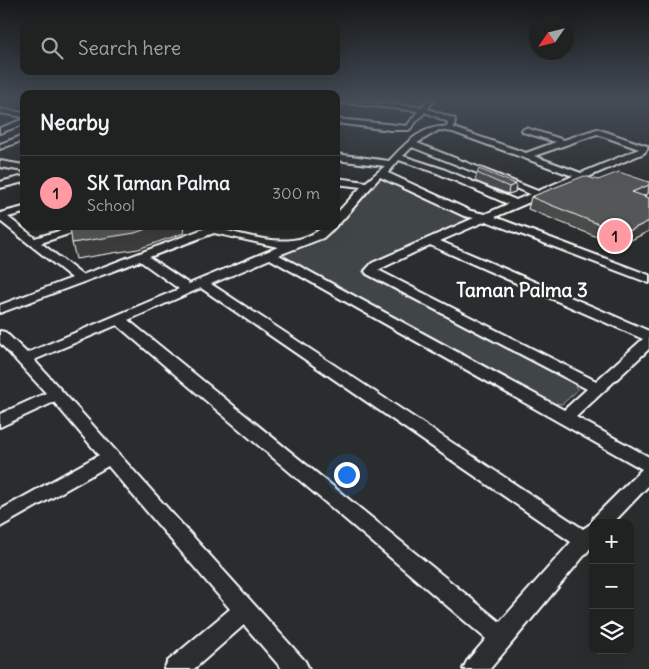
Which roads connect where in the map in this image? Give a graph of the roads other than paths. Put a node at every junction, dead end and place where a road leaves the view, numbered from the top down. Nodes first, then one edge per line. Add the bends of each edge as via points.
1 (429, 131) edge
2 (456, 131) edge
3 (530, 131) edge
4 (20, 139) edge
5 (563, 142) junction
6 (412, 144) junction
7 (0, 147) edge
8 (525, 156) junction
9 (340, 157) edge
10 (395, 160) junction
11 (0, 164) edge
12 (20, 168) edge
13 (20, 170) edge
14 (382, 174) junction
15 (582, 176) junction
16 (0, 178) edge
17 (20, 180) edge
18 (340, 182) edge
19 (0, 185) edge
20 (368, 185) junction
21 (538, 194) junction
22 (515, 203) junction
23 (20, 211) edge
24 (341, 211) edge
25 (0, 216) edge
26 (486, 217) junction
27 (74, 230) edge
28 (210, 230) edge
29 (224, 230) edge
30 (328, 230) edge
31 (430, 241) junction
32 (33, 242) junction
33 (292, 245) junction
34 (270, 254) junction
35 (141, 257) junction
36 (80, 279) junction
37 (649, 279) edge
38 (195, 286) junction
39 (0, 309) edge
40 (118, 319) junction
41 (0, 335) edge
42 (649, 336) edge
43 (649, 341) edge
44 (25, 359) junction
45 (597, 388) junction
46 (55, 395) junction
47 (566, 418) junction
48 (0, 421) edge
49 (111, 456) junction
50 (649, 466) edge
51 (649, 474) edge
52 (0, 519) edge
53 (605, 519) edge
54 (588, 535) edge
55 (246, 610) junction
56 (501, 638) junction
57 (176, 669) edge
58 (297, 669) edge
59 (475, 669) edge

1 - 6 street
2 - 8 street
3 - 5 street
4 - 7 street
5 - 8 street
5 - 15 street via 597,132 644,148
6 - 10 street
6 - 21 street
8 - 15 street
9 - 10 street
10 - 14 street
10 - 22 street via 440,171
11 - 12 street
13 - 16 street
14 - 20 street
14 - 26 street via 468,214
15 - 21 street
17 - 19 street
18 - 20 street
20 - 24 street
21 - 22 street
22 - 26 street
23 - 25 street
25 - 32 street
26 - 31 street
26 - 37 street
27 - 32 street
28 - 35 street
29 - 33 street
30 - 33 street via 324,235
31 - 42 street
31 - 45 street via 376,265 371,271
32 - 36 street
33 - 34 street
34 - 38 street
34 - 47 street
35 - 36 street
35 - 38 street
36 - 39 street
38 - 40 street
38 - 54 street
40 - 44 street
40 - 56 street
41 - 44 street
43 - 45 street
44 - 46 street
45 - 47 street
46 - 48 street
46 - 49 street
47 - 50 street
49 - 52 street
49 - 55 street
51 - 53 street
54 - 56 street
55 - 57 street
55 - 58 street
56 - 59 street

